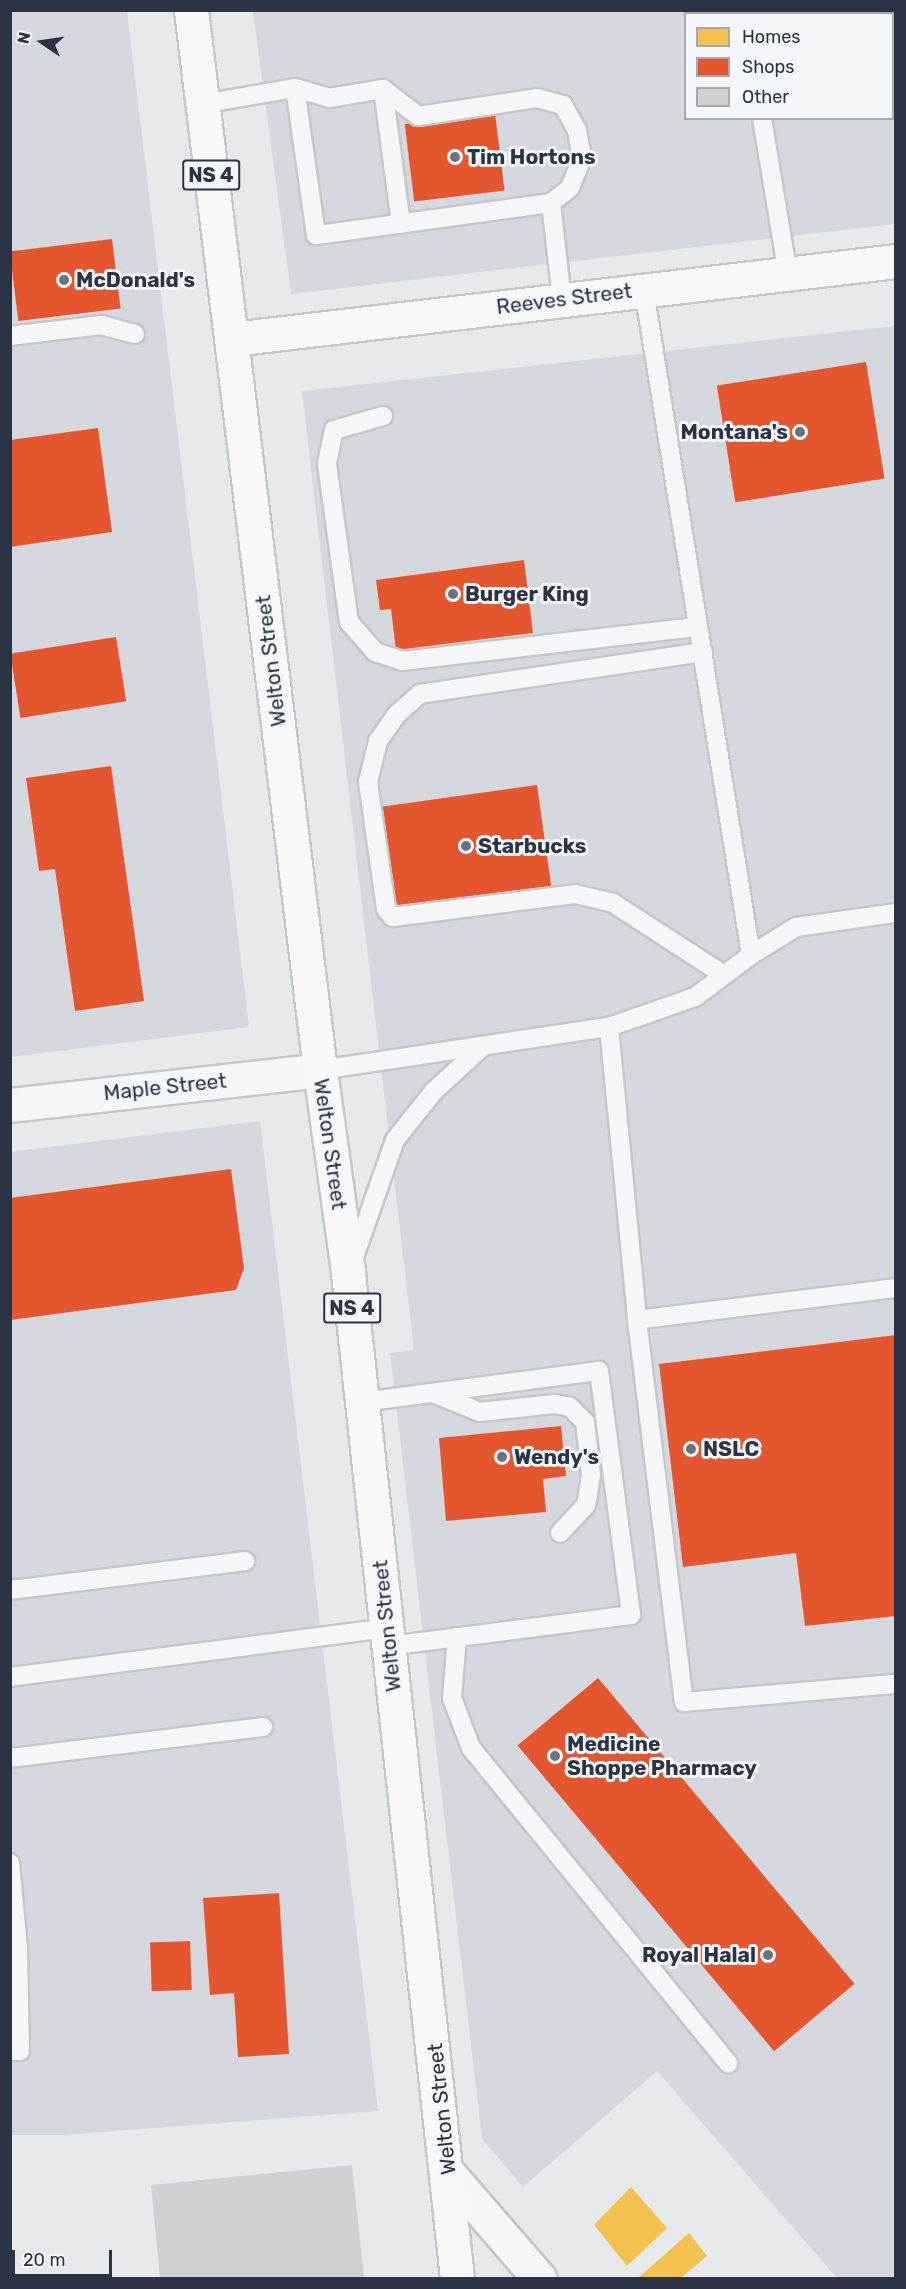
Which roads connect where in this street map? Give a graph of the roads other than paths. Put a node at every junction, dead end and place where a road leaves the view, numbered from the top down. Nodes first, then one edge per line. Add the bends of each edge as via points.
1 (191, 10) edge
2 (295, 88) junction
3 (383, 89) junction
4 (202, 104) junction
5 (762, 120) edge
6 (551, 203) junction
7 (401, 224) junction
8 (896, 261) edge
9 (788, 275) junction
10 (644, 290) junction
11 (562, 299) junction
12 (135, 334) dead end
13 (10, 336) edge
14 (232, 339) junction
15 (384, 416) dead end
16 (698, 627) junction
17 (703, 652) junction
18 (896, 913) edge
19 (751, 955) junction
20 (724, 975) junction
21 (609, 1027) junction
22 (483, 1046) junction
23 (320, 1070) junction
24 (10, 1105) edge
25 (348, 1273) junction
26 (896, 1288) edge
27 (637, 1320) junction
28 (432, 1393) junction
29 (362, 1402) junction
30 (560, 1533) dead end
31 (245, 1561) dead end
32 (10, 1590) edge
33 (388, 1637) junction
34 (458, 1637) junction
35 (10, 1677) edge
36 (896, 1684) edge
37 (262, 1727) dead end
38 (10, 1758) edge
39 (10, 1863) edge
40 (14, 1947) edge
41 (10, 2051) edge
42 (728, 2063) dead end
43 (449, 2174) junction
44 (458, 2278) edge
45 (539, 2278) edge

1 - 4 main road, Welton Street / NS 4
2 - 3 lane via 329,98
2 - 4 lane
2 - 7 lane via 316,235
3 - 6 lane via 418,116 537,98 563,105 577,130 582,158 570,188
3 - 7 lane
4 - 14 main road, Welton Street / NS 4
5 - 9 lane
6 - 7 lane
6 - 11 lane
8 - 9 main road, Reeves Street
9 - 10 main road, Reeves Street
10 - 11 main road, Reeves Street
10 - 16 lane
11 - 14 main road, Reeves Street
12 - 13 lane via 101,325
14 - 23 main road, Welton Street / NS 4
15 - 16 lane via 334,430 327,464 349,622 375,652 402,661
16 - 17 lane
17 - 19 lane
17 - 20 lane via 420,694 397,714 378,741 368,782 386,909 393,916 575,894 613,903
18 - 19 lane via 796,927
19 - 20 lane
20 - 21 lane via 695,997
21 - 22 lane
21 - 27 lane
22 - 23 lane
22 - 25 lane via 434,1091 395,1140
23 - 24 street, Maple Street
23 - 25 main road, Welton Street / NS 4
25 - 29 main road, Welton Street / NS 4
26 - 27 lane
27 - 36 lane via 684,1702
28 - 29 lane
28 - 30 lane via 480,1412 555,1404 570,1407 585,1422 591,1475 586,1504
28 - 34 lane via 598,1371 631,1615
29 - 33 main road, Welton Street / NS 4
31 - 32 lane
33 - 34 lane
33 - 35 lane
33 - 43 main road, Welton Street / NS 4
34 - 42 lane via 452,1698 471,1748
37 - 38 lane
39 - 40 lane
40 - 41 lane via 20,2051
43 - 44 main road, Welton Street / NS 4
43 - 45 street

